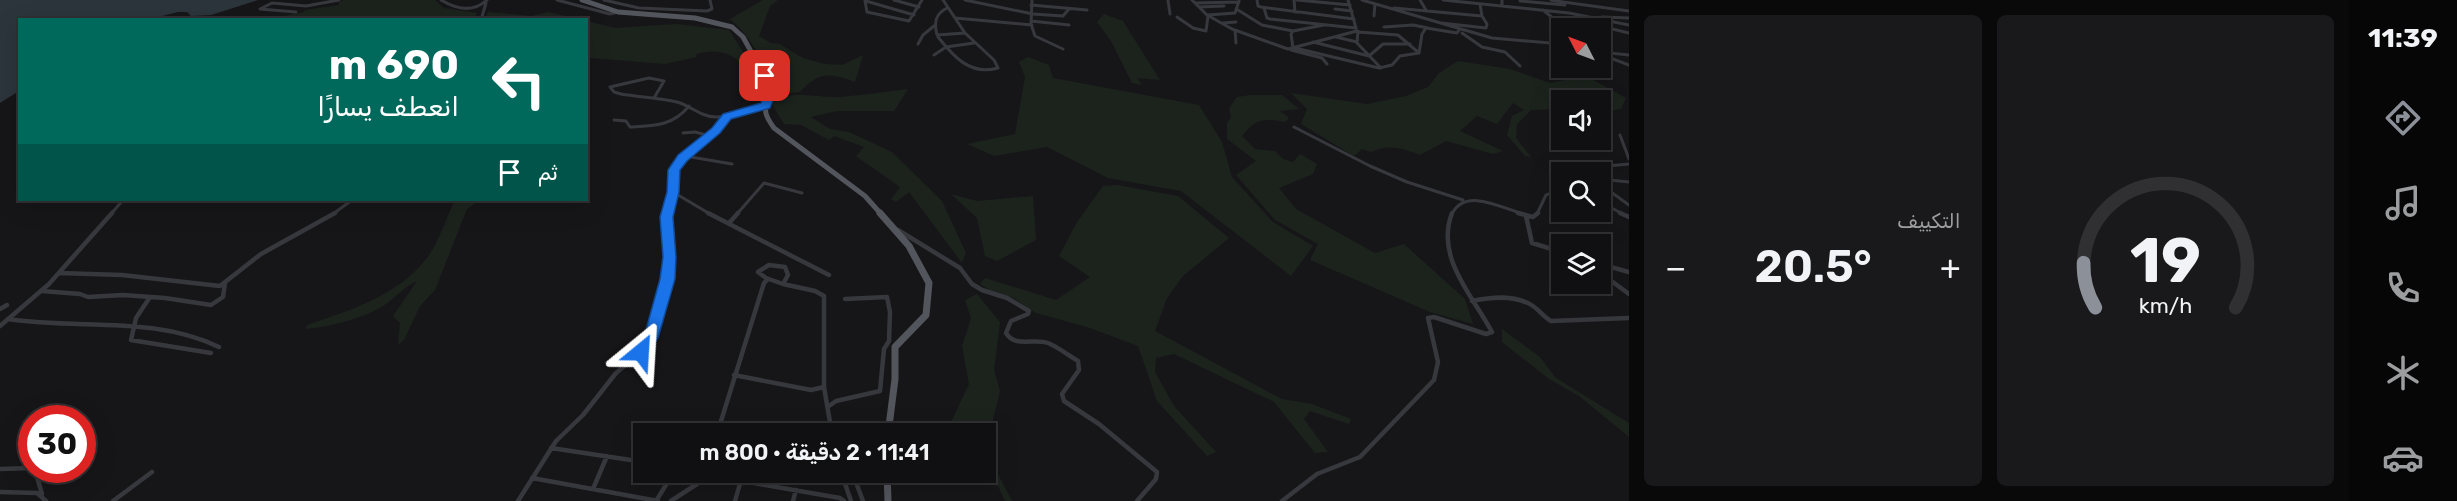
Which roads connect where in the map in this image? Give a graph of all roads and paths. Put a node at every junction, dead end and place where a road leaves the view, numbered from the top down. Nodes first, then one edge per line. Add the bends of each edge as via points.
1 (339, 0) edge
2 (441, 0) edge
3 (556, 0) edge
4 (582, 0) edge
5 (604, 0) edge
6 (624, 0) edge
7 (710, 0) edge
8 (864, 0) edge
9 (894, 0) edge
10 (921, 0) edge
11 (943, 0) edge
12 (965, 0) edge
13 (1032, 0) edge
14 (1168, 0) edge
15 (1257, 0) edge
16 (1295, 0) edge
17 (1348, 0) edge
18 (1362, 0) edge
19 (1420, 0) edge
20 (1443, 0) edge
21 (1502, 0) edge
22 (1551, 0) edge
23 (487, 1) edge
24 (1193, 1) edge
25 (1239, 1) edge
26 (1311, 1) edge
27 (1521, 1) edge
28 (1562, 2) edge
29 (1375, 4) junction
30 (1480, 4) junction
31 (621, 5) junction
32 (1032, 5) junction
33 (1350, 5) junction
34 (1224, 6) dead end
35 (1502, 6) junction
36 (919, 7) junction
37 (1199, 7) junction
38 (1386, 7) junction
39 (888, 8) junction
40 (947, 8) junction
41 (1264, 8) junction
42 (1517, 8) junction
43 (1069, 9) junction
44 (1238, 9) junction
45 (1335, 9) dead end
46 (1087, 10) dead end
47 (1543, 10) junction
48 (1353, 11) junction
49 (1426, 11) junction
50 (1629, 11) edge
51 (296, 12) dead end
52 (618, 12) junction
53 (1294, 12) junction
54 (1569, 13) junction
55 (1033, 14) junction
56 (1170, 14) dead end
57 (883, 15) junction
58 (914, 15) junction
59 (1208, 15) junction
60 (1374, 16) dead end
61 (1482, 16) junction
62 (1177, 17) dead end
63 (1595, 17) junction
64 (482, 18) edge
65 (954, 18) junction
66 (1553, 18) edge
67 (1599, 18) edge
68 (1629, 18) edge
69 (1354, 19) junction
70 (1611, 21) edge
71 (1236, 22) dead end
72 (1296, 22) junction
73 (1382, 22) dead end
74 (1032, 23) junction
75 (1222, 23) junction
76 (1441, 23) junction
77 (1069, 25) dead end
78 (1324, 25) junction
79 (1629, 25) edge
80 (935, 26) junction
81 (1384, 27) junction
82 (1429, 28) junction
83 (1611, 29) edge
84 (1235, 30) junction
85 (1357, 30) junction
86 (1293, 31) junction
87 (1459, 31) junction
88 (965, 33) junction
89 (1388, 33) junction
90 (1629, 33) edge
91 (938, 37) junction
92 (1335, 37) junction
93 (1312, 42) junction
94 (1357, 42) junction
95 (974, 43) junction
96 (1236, 43) dead end
97 (1551, 43) edge
98 (918, 44) dead end
99 (1410, 44) junction
100 (946, 47) junction
101 (1294, 48) junction
102 (1063, 49) dead end
103 (1288, 49) junction
104 (1419, 53) junction
105 (1611, 54) edge
106 (934, 55) dead end
107 (1629, 55) edge
108 (1326, 56) junction
109 (1369, 56) junction
110 (1611, 58) edge
111 (1629, 65) edge
112 (1520, 66) dead end
113 (1381, 68) junction
114 (654, 98) junction
115 (766, 105) junction
116 (689, 106) junction
117 (727, 116) junction
118 (614, 120) dead end
119 (1294, 127) dead end
120 (683, 133) dead end
121 (1620, 135) dead end
122 (710, 136) junction
123 (685, 156) junction
124 (1629, 159) edge
125 (1629, 164) edge
126 (732, 165) dead end
127 (1611, 166) edge
128 (1611, 180) edge
129 (1629, 182) edge
130 (673, 192) junction
131 (1611, 192) edge
132 (1551, 193) edge
133 (801, 194) dead end
134 (1463, 200) junction
135 (122, 201) edge
136 (351, 201) edge
137 (1629, 205) edge
138 (1611, 208) edge
139 (1526, 216) junction
140 (1629, 217) edge
141 (730, 222) junction
142 (892, 227) junction
143 (1551, 249) edge
144 (1611, 267) edge
145 (1629, 272) edge
146 (59, 273) junction
147 (829, 275) dead end
148 (768, 279) junction
149 (1611, 281) edge
150 (225, 284) junction
151 (783, 284) junction
152 (42, 291) junction
153 (1629, 294) edge
154 (151, 297) junction
155 (845, 299) dead end
156 (1472, 301) junction
157 (7, 305) dead end
158 (0, 309) edge
159 (1629, 318) edge
160 (8, 320) junction
161 (0, 326) edge
162 (133, 327) junction
163 (888, 345) junction
164 (219, 347) dead end
165 (895, 347) junction
166 (211, 353) dead end
167 (734, 375) junction
168 (824, 387) junction
169 (829, 406) junction
170 (720, 423) edge
171 (831, 423) edge
172 (889, 423) edge
173 (551, 448) junction
174 (607, 456) junction
175 (633, 460) edge
176 (0, 469) edge
177 (18, 469) edge
178 (152, 472) dead end
179 (532, 478) junction
180 (38, 483) edge
181 (668, 483) edge
182 (698, 483) edge
183 (740, 483) edge
184 (758, 483) edge
185 (845, 483) edge
186 (887, 483) edge
187 (857, 485) dead end
188 (593, 489) junction
189 (796, 490) junction
190 (0, 492) edge
191 (42, 495) junction
192 (46, 501) edge
193 (113, 501) edge
194 (518, 501) edge
195 (657, 501) edge
196 (671, 501) edge
197 (735, 501) edge
198 (793, 501) edge
199 (844, 501) edge
200 (851, 501) edge
201 (862, 501) edge
202 (888, 501) edge
203 (1137, 501) edge
204 (1282, 501) edge

1 - 51 street via 306,6 273,3 260,9
2 - 23 street via 464,9
3 - 52 street via 610,14
4 - 52 main road
5 - 31 street
6 - 31 street
7 - 31 street via 708,10
8 - 39 street
8 - 57 street via 867,12
9 - 36 street
10 - 36 street
11 - 40 street
12 - 55 street
13 - 32 street
14 - 56 street
15 - 41 street via 1258,6
16 - 26 street
16 - 53 street
17 - 33 street
18 - 29 street
19 - 49 street
20 - 30 street
21 - 35 street
22 - 28 street
23 - 64 street
24 - 25 street
24 - 37 street
25 - 44 street
26 - 33 street
27 - 28 street
27 - 42 street
28 - 50 street
28 - 54 street
29 - 38 street
29 - 60 street
30 - 35 street
30 - 61 street
32 - 43 street
32 - 55 street
33 - 48 street
34 - 37 street
35 - 42 street
36 - 58 street
37 - 59 street
38 - 49 street
38 - 76 street
39 - 57 street
39 - 58 street
40 - 65 street
40 - 80 street via 937,14
41 - 53 street
41 - 72 street via 1267,18
42 - 47 street
43 - 46 street
43 - 55 street via 1063,16
44 - 59 street via 1235,13
44 - 86 street via 1262,25
45 - 48 street
47 - 54 street
47 - 66 street
48 - 69 street
49 - 61 street
52 - 115 main road via 695,18 737,30 771,86
53 - 69 street
53 - 72 street
54 - 63 street
55 - 74 street
57 - 58 street via 909,21
59 - 62 street via 1206,31
59 - 75 street
61 - 76 street via 1486,28
63 - 67 street
63 - 68 street
65 - 74 street
65 - 88 street
69 - 85 street
70 - 79 street
71 - 75 street
72 - 78 street
73 - 81 street
74 - 77 street
74 - 102 street via 1037,38
75 - 84 street
76 - 87 street
78 - 85 street
78 - 86 street
80 - 91 street
80 - 98 street
81 - 82 street
81 - 89 street
82 - 87 street via 1448,33
82 - 104 street via 1422,34
83 - 90 street
84 - 96 street
84 - 103 street
85 - 89 street
85 - 92 street
85 - 94 street
86 - 101 street
87 - 97 street
87 - 112 street via 1482,47 1505,52
88 - 91 street
88 - 95 street
89 - 99 street
91 - 100 street
92 - 93 street
92 - 94 street
93 - 101 street
93 - 109 street
94 - 109 street
95 - 100 street
95 - 100 street via 994,60 997,69 979,69 957,60
99 - 104 street
99 - 109 street via 1383,44
100 - 106 street
101 - 103 street
101 - 108 street
103 - 108 street via 1322,58 1327,64 1331,60
104 - 113 street via 1400,56 1392,65
105 - 107 street
108 - 113 street
109 - 113 street
110 - 111 street
114 - 114 street via 664,81 649,78 610,87 616,93
114 - 116 street
115 - 117 street
115 - 142 main road via 765,116 774,128 865,196
116 - 117 street via 706,116
116 - 118 street via 676,121 664,124 630,127 626,121
117 - 122 street
119 - 134 street via 1399,179
120 - 122 street
121 - 124 street
122 - 123 street
123 - 126 street
123 - 130 street via 674,170
125 - 127 street
128 - 129 street
130 - 141 street
130 - 173 street via 666,217 668,279 651,338
131 - 137 street
132 - 139 street via 1546,195 1536,216
133 - 141 street via 764,183
134 - 139 street via 1476,200
134 - 156 street via 1450,215 1448,243 1456,272
135 - 146 street
136 - 150 street via 261,254
138 - 140 street
139 - 143 street via 1533,243
141 - 147 street
142 - 165 main road via 918,260 929,283 926,315
142 - 203 street via 946,258 972,284 1029,311 1010,320 1006,333 1009,338 1046,342 1078,361 1080,370 1062,394 1064,401 1157,472
144 - 145 street
146 - 150 street
146 - 152 street
148 - 151 street
148 - 151 street via 759,272 769,265 784,267 788,273
148 - 167 street
149 - 153 street
150 - 154 street via 224,295 214,305
151 - 168 street via 818,291 824,296
152 - 154 street via 88,297
152 - 160 street
154 - 162 street
155 - 163 street via 887,297
156 - 159 street via 1519,301 1551,321
156 - 204 street via 1492,332 1486,334 1428,318 1438,362 1434,380 1360,457 1317,474
157 - 158 street
160 - 161 street
160 - 162 street
162 - 164 street via 185,332
162 - 166 street via 132,341
163 - 165 street
163 - 169 street via 884,349 880,391
165 - 172 main road
167 - 168 street via 811,390
167 - 170 street
168 - 169 street
169 - 171 street
173 - 174 street
173 - 179 street
174 - 175 street
174 - 188 street
176 - 177 street
178 - 193 street
179 - 188 street
179 - 194 street
180 - 191 street
181 - 195 street
182 - 196 street
183 - 197 street
184 - 189 street
185 - 200 street
186 - 202 main road
187 - 201 street
188 - 195 street
189 - 198 street
189 - 199 street
190 - 191 street
191 - 192 street

